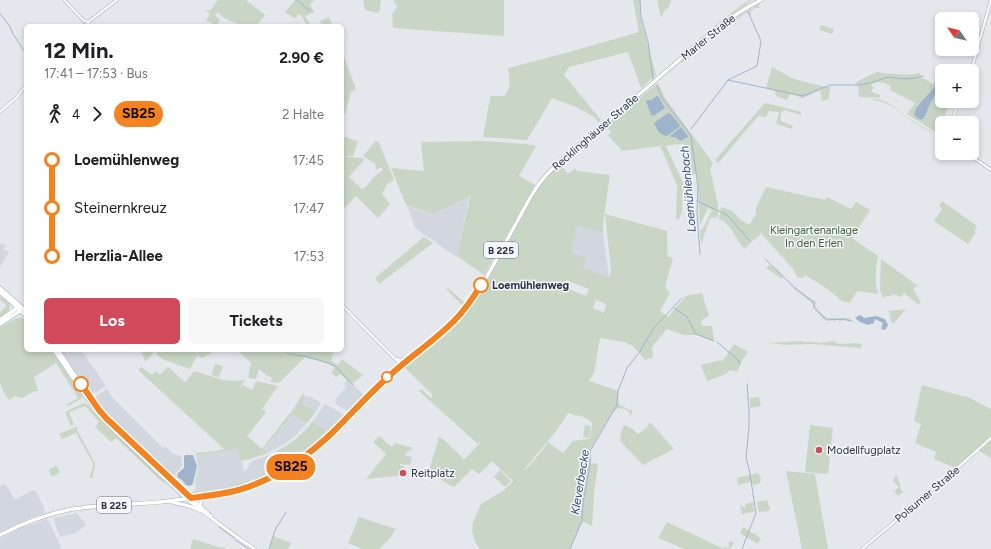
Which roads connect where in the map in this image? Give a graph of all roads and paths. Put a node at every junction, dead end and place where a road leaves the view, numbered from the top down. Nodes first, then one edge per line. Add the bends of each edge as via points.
1 (64, 0) edge
2 (117, 0) edge
3 (761, 0) edge
4 (991, 0) edge
5 (84, 24) edge
6 (86, 24) edge
7 (973, 64) edge
8 (658, 79) joint
9 (24, 88) edge
10 (0, 112) edge
11 (977, 160) edge
12 (991, 170) edge
13 (0, 288) edge
14 (0, 292) edge
15 (8, 298) junction
16 (344, 307) edge
17 (22, 309) edge
18 (8, 315) junction
19 (24, 316) edge
20 (0, 320) edge
21 (5, 322) junction
22 (0, 324) edge
23 (424, 347) junction
24 (55, 352) edge
25 (59, 352) edge
26 (394, 358) junction
27 (401, 365) junction
28 (991, 438) edge
29 (178, 490) junction
30 (207, 496) junction
31 (189, 499) junction
32 (170, 501) junction
33 (175, 501) junction
34 (202, 507) junction
35 (205, 514) junction
36 (215, 520) junction
37 (0, 535) edge
38 (255, 549) edge
39 (862, 549) edge

1 - 5 street
2 - 6 street
3 - 8 main road, Marler Straße / B 225 via 731,18
4 - 7 street
8 - 23 main road, Recklinghäuser Straße / B 225 via 551,170 534,192 472,300 454,321
9 - 10 street
11 - 12 street
13 - 17 main road
14 - 15 main road
15 - 17 main road
15 - 18 main road via 12,304
16 - 26 street
17 - 18 main road
17 - 21 main road
18 - 20 main road
19 - 21 main road via 17,315
21 - 22 main road
23 - 26 street, B 225 via 404,360
23 - 27 main road, Recklinghäuser Straße / B 225
24 - 29 main road via 103,418
25 - 31 main road via 106,418
26 - 27 street
27 - 30 main road, Recklinghäuser Straße / B 225 via 321,443 293,465 248,487
28 - 39 street, Polsumer Straße
29 - 31 main road
29 - 33 main road via 180,497
30 - 31 main road, Recklinghäuser Straße / B 225
30 - 34 main road via 200,502
31 - 33 main road, Recklinghäuser Straße / B 225
31 - 34 main road
31 - 35 main road
32 - 33 main road, Recklinghäuser Straße / B 225
32 - 35 main road via 193,507
32 - 37 main road, Recklinghäuser Straße / B 225 via 69,510 49,515
34 - 36 main road
35 - 36 main road
36 - 38 main road

